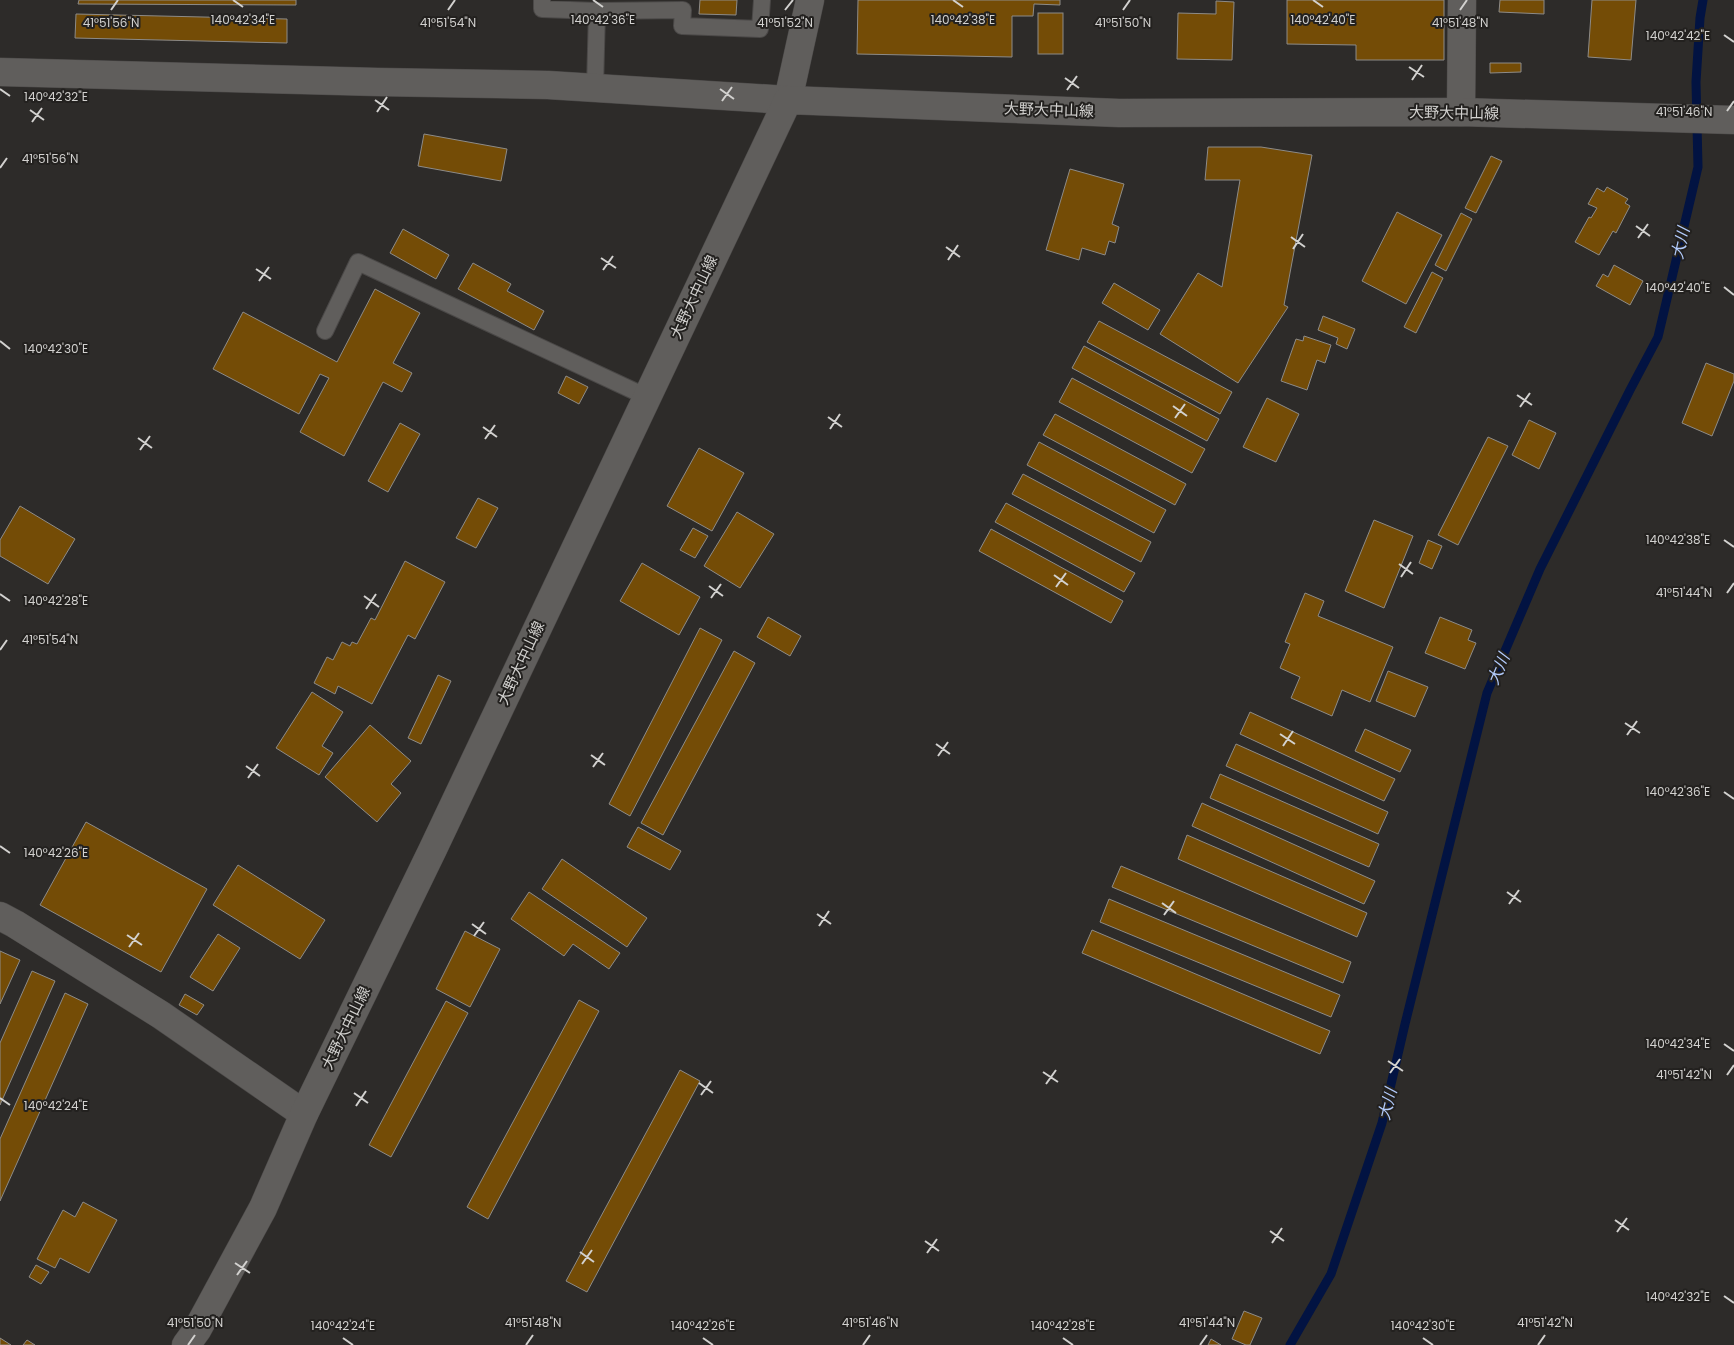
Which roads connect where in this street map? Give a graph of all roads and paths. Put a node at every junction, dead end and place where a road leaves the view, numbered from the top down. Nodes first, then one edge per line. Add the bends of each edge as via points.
1 (542, 0) edge
2 (762, 0) edge
3 (810, 0) edge
4 (1462, 0) edge
5 (597, 11) junction
6 (0, 72) edge
7 (595, 87) junction
8 (788, 100) junction
9 (1461, 112) junction
10 (1734, 120) edge
11 (325, 331) dead end
12 (647, 397) junction
13 (0, 916) edge
14 (304, 1114) junction
15 (186, 1345) edge

1 - 5 lane via 542,9
2 - 5 lane via 760,30 682,26 683,10
3 - 8 main road
4 - 9 main road
5 - 7 lane
6 - 7 main road
7 - 8 main road
8 - 9 main road, 大野大中山線 via 1119,113
8 - 12 main road, 大野大中山線
9 - 10 main road, 大野大中山線
11 - 12 lane via 358,262
12 - 14 main road, 大野大中山線
13 - 14 main road via 161,1015
14 - 15 main road, 大野大中山線 via 263,1208

